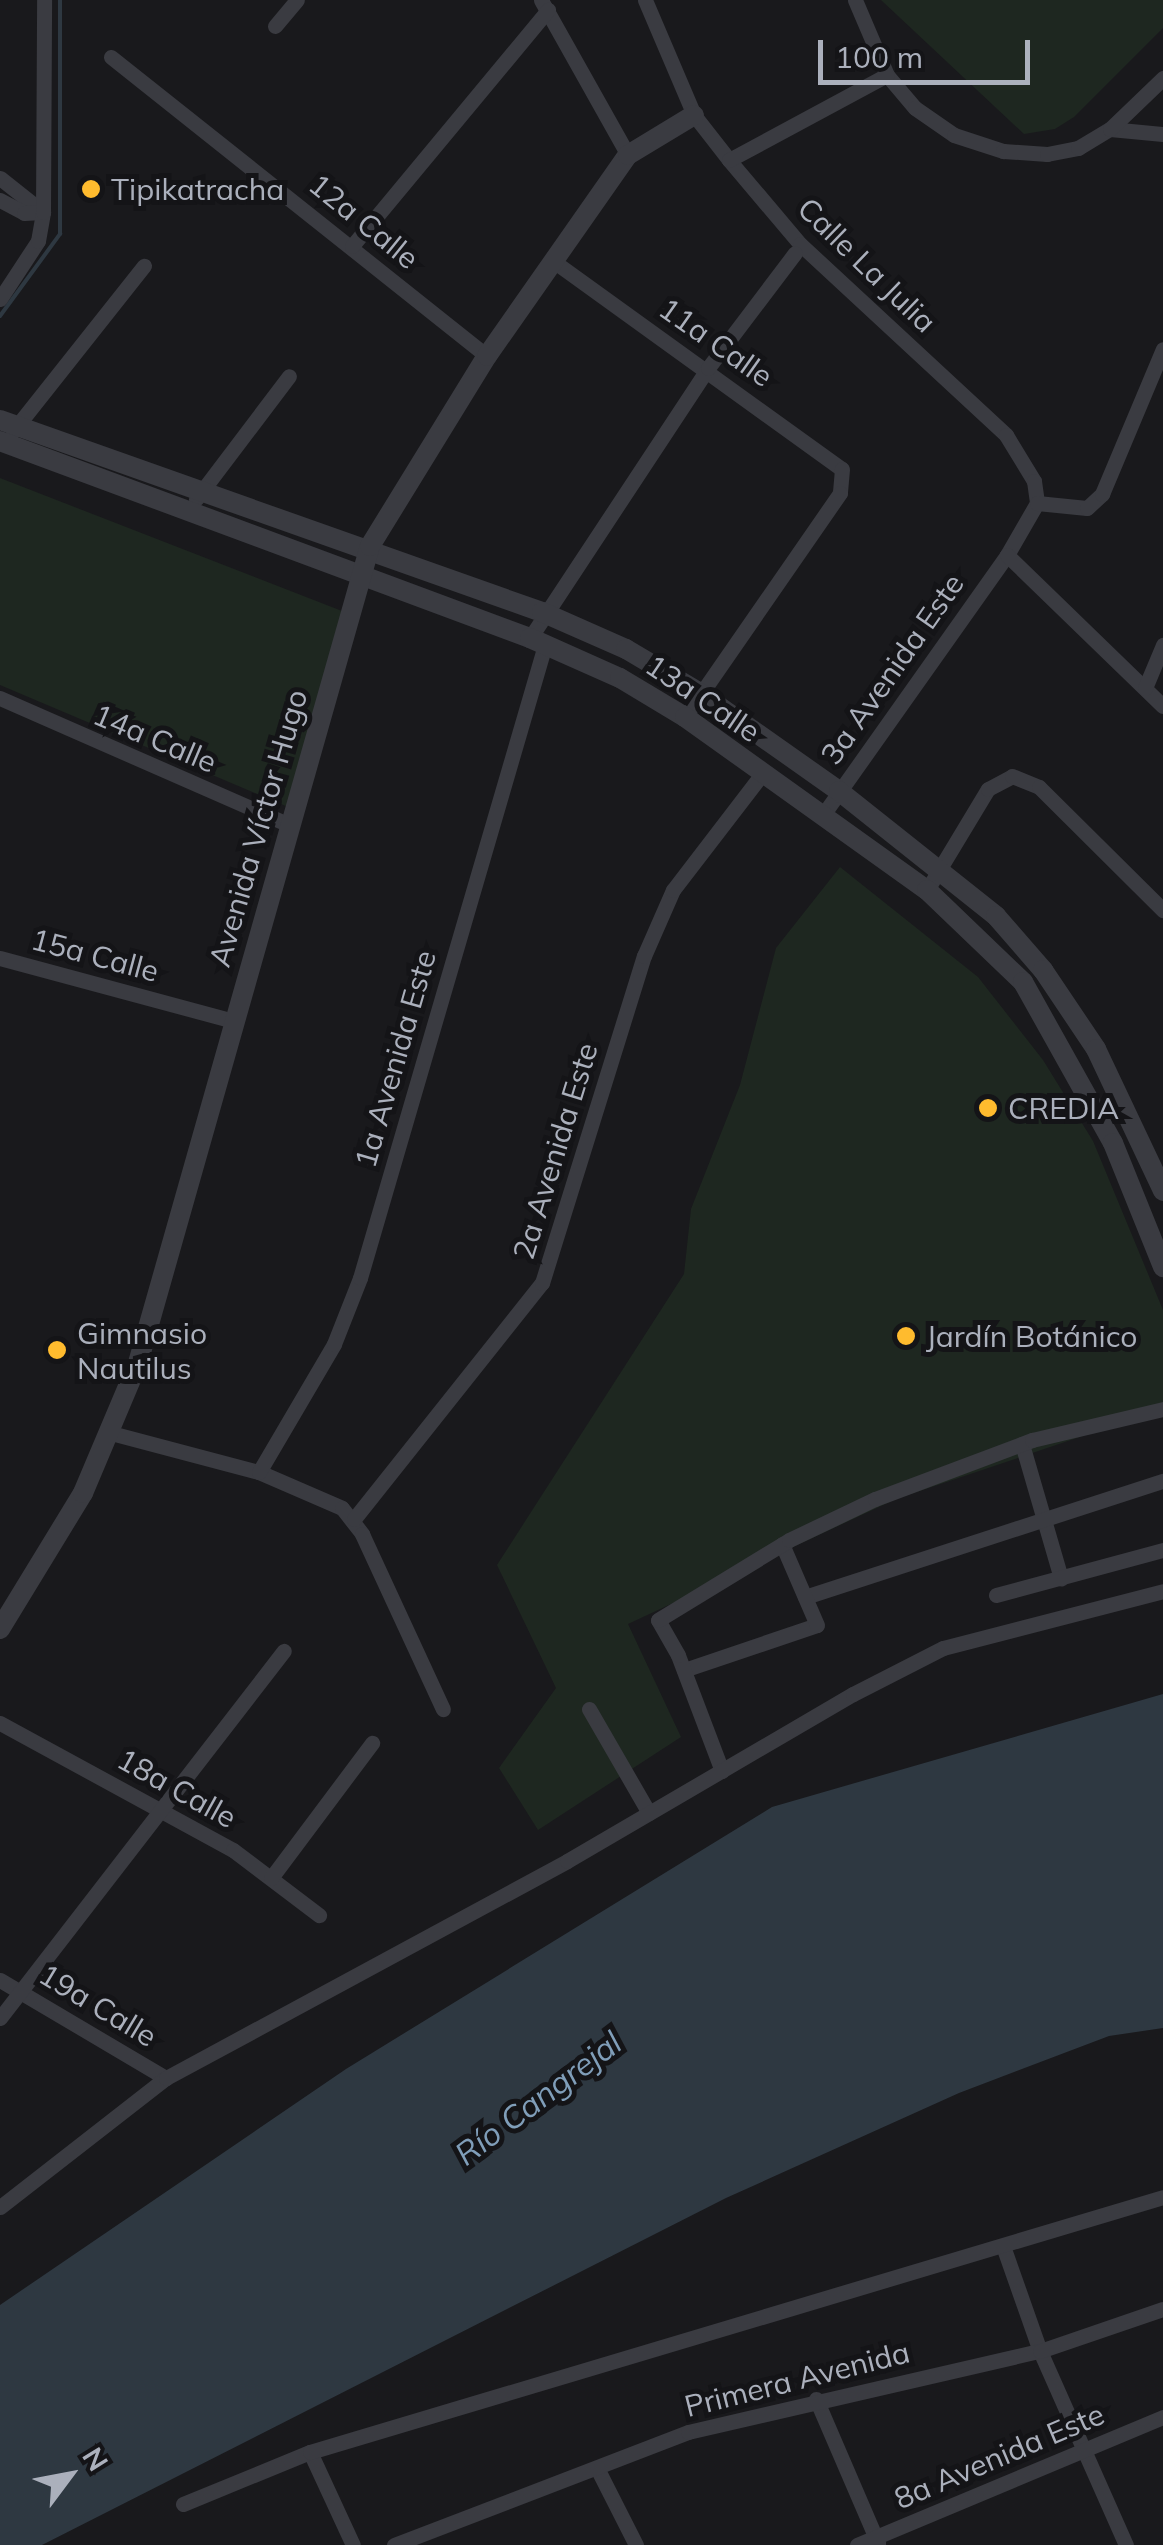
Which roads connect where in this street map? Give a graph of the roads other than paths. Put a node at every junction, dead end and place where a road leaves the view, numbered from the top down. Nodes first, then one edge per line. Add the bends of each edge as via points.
1 (44, 0) edge
2 (297, 0) edge
3 (645, 0) edge
4 (855, 0) edge
5 (544, 5) edge
6 (275, 26) dead end
7 (111, 57) dead end
8 (887, 75) junction
9 (1163, 78) edge
10 (694, 114) junction
11 (1110, 129) junction
12 (1163, 134) edge
13 (628, 155) junction
14 (729, 160) junction
15 (0, 178) edge
16 (0, 200) edge
17 (42, 212) junction
18 (352, 246) junction
19 (794, 252) dead end
20 (556, 264) junction
21 (144, 266) dead end
22 (0, 299) edge
23 (1163, 349) edge
24 (487, 356) junction
25 (708, 368) junction
26 (1159, 370) edge
27 (289, 376) dead end
28 (6, 433) edge
29 (194, 503) junction
30 (1037, 503) junction
31 (370, 546) junction
32 (1007, 555) junction
33 (363, 573) junction
34 (542, 612) junction
35 (538, 641) junction
36 (1163, 645) edge
37 (1145, 688) junction
38 (700, 694) junction
39 (0, 698) edge
40 (1163, 706) edge
41 (685, 718) junction
42 (762, 774) junction
43 (838, 791) junction
44 (822, 816) junction
45 (290, 825) junction
46 (941, 868) junction
47 (928, 890) junction
48 (1163, 910) edge
49 (0, 958) edge
50 (234, 1021) junction
51 (1096, 1049) junction
52 (1070, 1063) junction
53 (1163, 1191) edge
54 (1163, 1267) edge
55 (1163, 1409) edge
56 (112, 1433) junction
57 (1022, 1444) junction
58 (259, 1472) junction
59 (1163, 1481) edge
60 (1044, 1517) junction
61 (354, 1519) junction
62 (782, 1544) junction
63 (1163, 1550) edge
64 (1061, 1578) junction
65 (1163, 1591) edge
66 (996, 1595) dead end
67 (805, 1598) junction
68 (0, 1629) edge
69 (284, 1651) dead end
70 (684, 1670) junction
71 (443, 1709) dead end
72 (589, 1709) dead end
73 (0, 1724) edge
74 (372, 1743) dead end
75 (722, 1770) junction
76 (164, 1810) junction
77 (649, 1813) junction
78 (271, 1878) junction
79 (319, 1915) dead end
80 (0, 1980) edge
81 (22, 1990) junction
82 (0, 2018) edge
83 (166, 2078) junction
84 (1163, 2197) edge
85 (0, 2207) edge
86 (1002, 2246) junction
87 (1163, 2309) edge
88 (1040, 2351) junction
89 (816, 2399) junction
90 (1163, 2417) edge
91 (310, 2452) junction
92 (1082, 2452) junction
93 (598, 2470) junction
94 (183, 2504) dead end
95 (877, 2541) edge
96 (353, 2545) edge
97 (394, 2545) edge
98 (636, 2545) edge
99 (856, 2545) edge
100 (1126, 2545) edge

1 - 17 street
2 - 6 street
3 - 10 street, Calle La Julia
4 - 8 street
5 - 13 street
5 - 18 street
7 - 18 street, 12a Calle
8 - 11 street via 915,108 954,135 1003,151 1063,152
8 - 14 street
9 - 11 street
10 - 13 street, Avenida Víctor Hugo
10 - 14 street, Calle La Julia
11 - 12 street
13 - 20 street, Avenida Víctor Hugo
14 - 30 street, Calle La Julia via 800,244 1006,435 1029,468
15 - 17 street
16 - 17 street via 24,213
17 - 22 street via 38,240
18 - 24 street, 12a Calle
19 - 25 street, 1a Avenida Este
20 - 24 street, Avenida Víctor Hugo
20 - 25 street, 11a Calle
21 - 28 street
23 - 26 street
24 - 31 street, Avenida Víctor Hugo
25 - 34 street, 1a Avenida Este
25 - 38 street, 11a Calle via 842,469 840,493
26 - 30 street via 1102,494 1087,508
27 - 29 street
28 - 29 street, 13a Calle
29 - 31 street, 13a Calle
29 - 33 street, 13a Calle
30 - 32 street
31 - 33 street, Avenida Víctor Hugo
31 - 34 street, 13a Calle
32 - 37 street
32 - 43 street, 3a Avenida Este
33 - 35 street, 13a Calle
33 - 45 street, Avenida Víctor Hugo
34 - 35 street, 1a Avenida Este
34 - 38 street, 13a Calle via 626,648
35 - 41 street, 13a Calle
35 - 58 street, 1a Avenida Este via 360,1278 334,1344
36 - 37 street
37 - 40 street
38 - 41 street
38 - 43 street, 13a Calle
39 - 45 street, 14a Calle
41 - 42 street, 13a Calle
42 - 44 street, 13a Calle
42 - 61 street, 2a Avenida Este via 673,890 644,956 542,1283
43 - 44 street, 3a Avenida Este
43 - 46 street, 13a Calle
44 - 47 street, 13a Calle
45 - 50 street, Avenida Víctor Hugo
46 - 47 street
46 - 48 street via 988,789 1012,776 1039,787
46 - 51 street, 13a Calle via 1043,970
47 - 52 street, 13a Calle via 1023,982
49 - 50 street, 15a Calle
50 - 56 street, Avenida Víctor Hugo via 138,1363
51 - 52 street
51 - 53 street, 13a Calle
52 - 54 street, 13a Calle via 1114,1144
55 - 57 street
56 - 58 street
56 - 68 street, Avenida Víctor Hugo
57 - 60 street
57 - 62 street via 875,1498
58 - 61 street
59 - 60 street
60 - 64 street
60 - 67 street
61 - 71 street
62 - 67 street
62 - 70 street via 658,1620
63 - 64 street
64 - 66 street
65 - 75 street via 943,1648
67 - 70 street via 817,1625
69 - 76 street
70 - 75 street
72 - 77 street
73 - 76 street, 18a Calle
74 - 78 street
75 - 77 street
76 - 78 street, 18a Calle
76 - 81 street
77 - 83 street
78 - 79 street, 18a Calle
80 - 81 street, 19a Calle
81 - 82 street
81 - 83 street, 19a Calle
83 - 85 street
84 - 86 street
86 - 88 street
86 - 91 street
87 - 88 street, Primera Avenida
88 - 89 street, Primera Avenida
88 - 92 street
89 - 93 street, Primera Avenida via 688,2432
89 - 95 street
90 - 92 street, 8a Avenida Este
91 - 94 street
91 - 96 street
92 - 95 street, 8a Avenida Este
92 - 100 street
93 - 97 street, Primera Avenida
93 - 98 street
95 - 99 street, 8a Avenida Este

